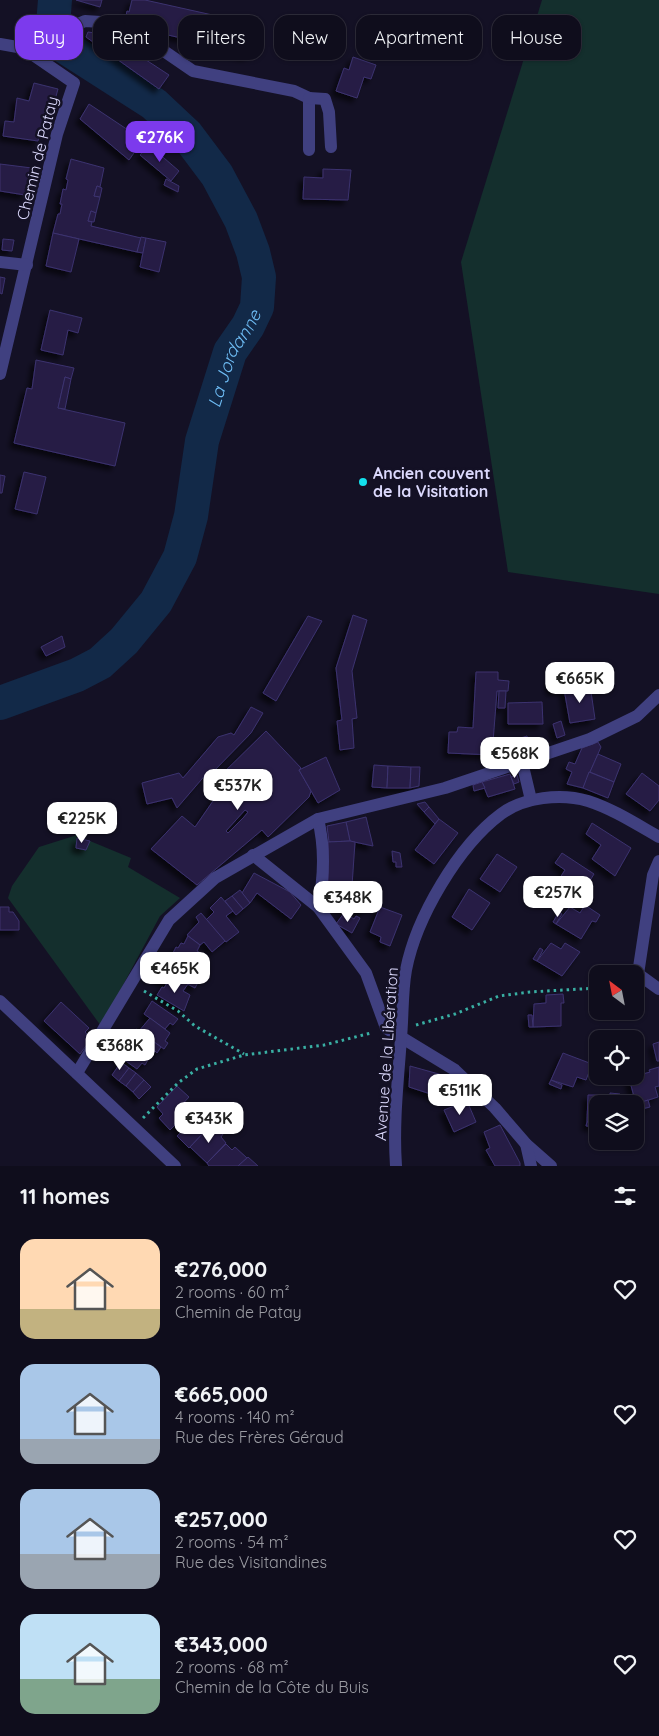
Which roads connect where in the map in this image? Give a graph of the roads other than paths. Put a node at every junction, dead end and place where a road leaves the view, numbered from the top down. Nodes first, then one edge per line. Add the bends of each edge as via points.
1 (83, 21) edge
2 (0, 44) edge
3 (15, 47) edge
4 (40, 60) edge
5 (309, 98) junction
6 (331, 147) dead end
7 (309, 150) dead end
8 (0, 262) edge
9 (27, 265) junction
10 (0, 374) edge
11 (659, 695) edge
12 (522, 762) junction
13 (531, 800) junction
14 (318, 818) junction
15 (659, 837) edge
16 (253, 855) junction
17 (659, 861) edge
18 (318, 907) junction
19 (659, 990) edge
20 (0, 1001) edge
21 (401, 1037) junction
22 (77, 1073) junction
23 (526, 1144) junction
24 (175, 1166) edge
25 (396, 1166) edge
26 (531, 1166) edge
27 (551, 1166) edge

1 - 5 street via 101,22 142,36 193,71 285,88
2 - 3 street, Chemin de Patay
4 - 9 street, Chemin de Patay via 74,83 56,134
5 - 6 street via 325,99
5 - 7 street
8 - 9 street
9 - 10 street, Chemin de Patay
11 - 12 street via 637,716 590,739
12 - 13 street
12 - 14 street via 446,788
13 - 15 street, Avenue de la Libération via 556,797 587,801 621,815
13 - 21 street, Avenue de la Libération via 502,814 473,840 444,880 419,927 406,970
14 - 16 street
14 - 18 street via 322,837 322,888
16 - 18 street
16 - 22 street via 215,878 169,920
17 - 19 street via 653,875 638,974
18 - 21 street via 366,974 386,1028
20 - 22 street
21 - 23 street via 455,1070 495,1108
21 - 25 street, Avenue de la Libération via 394,1134
22 - 24 street
23 - 26 street
23 - 27 street

